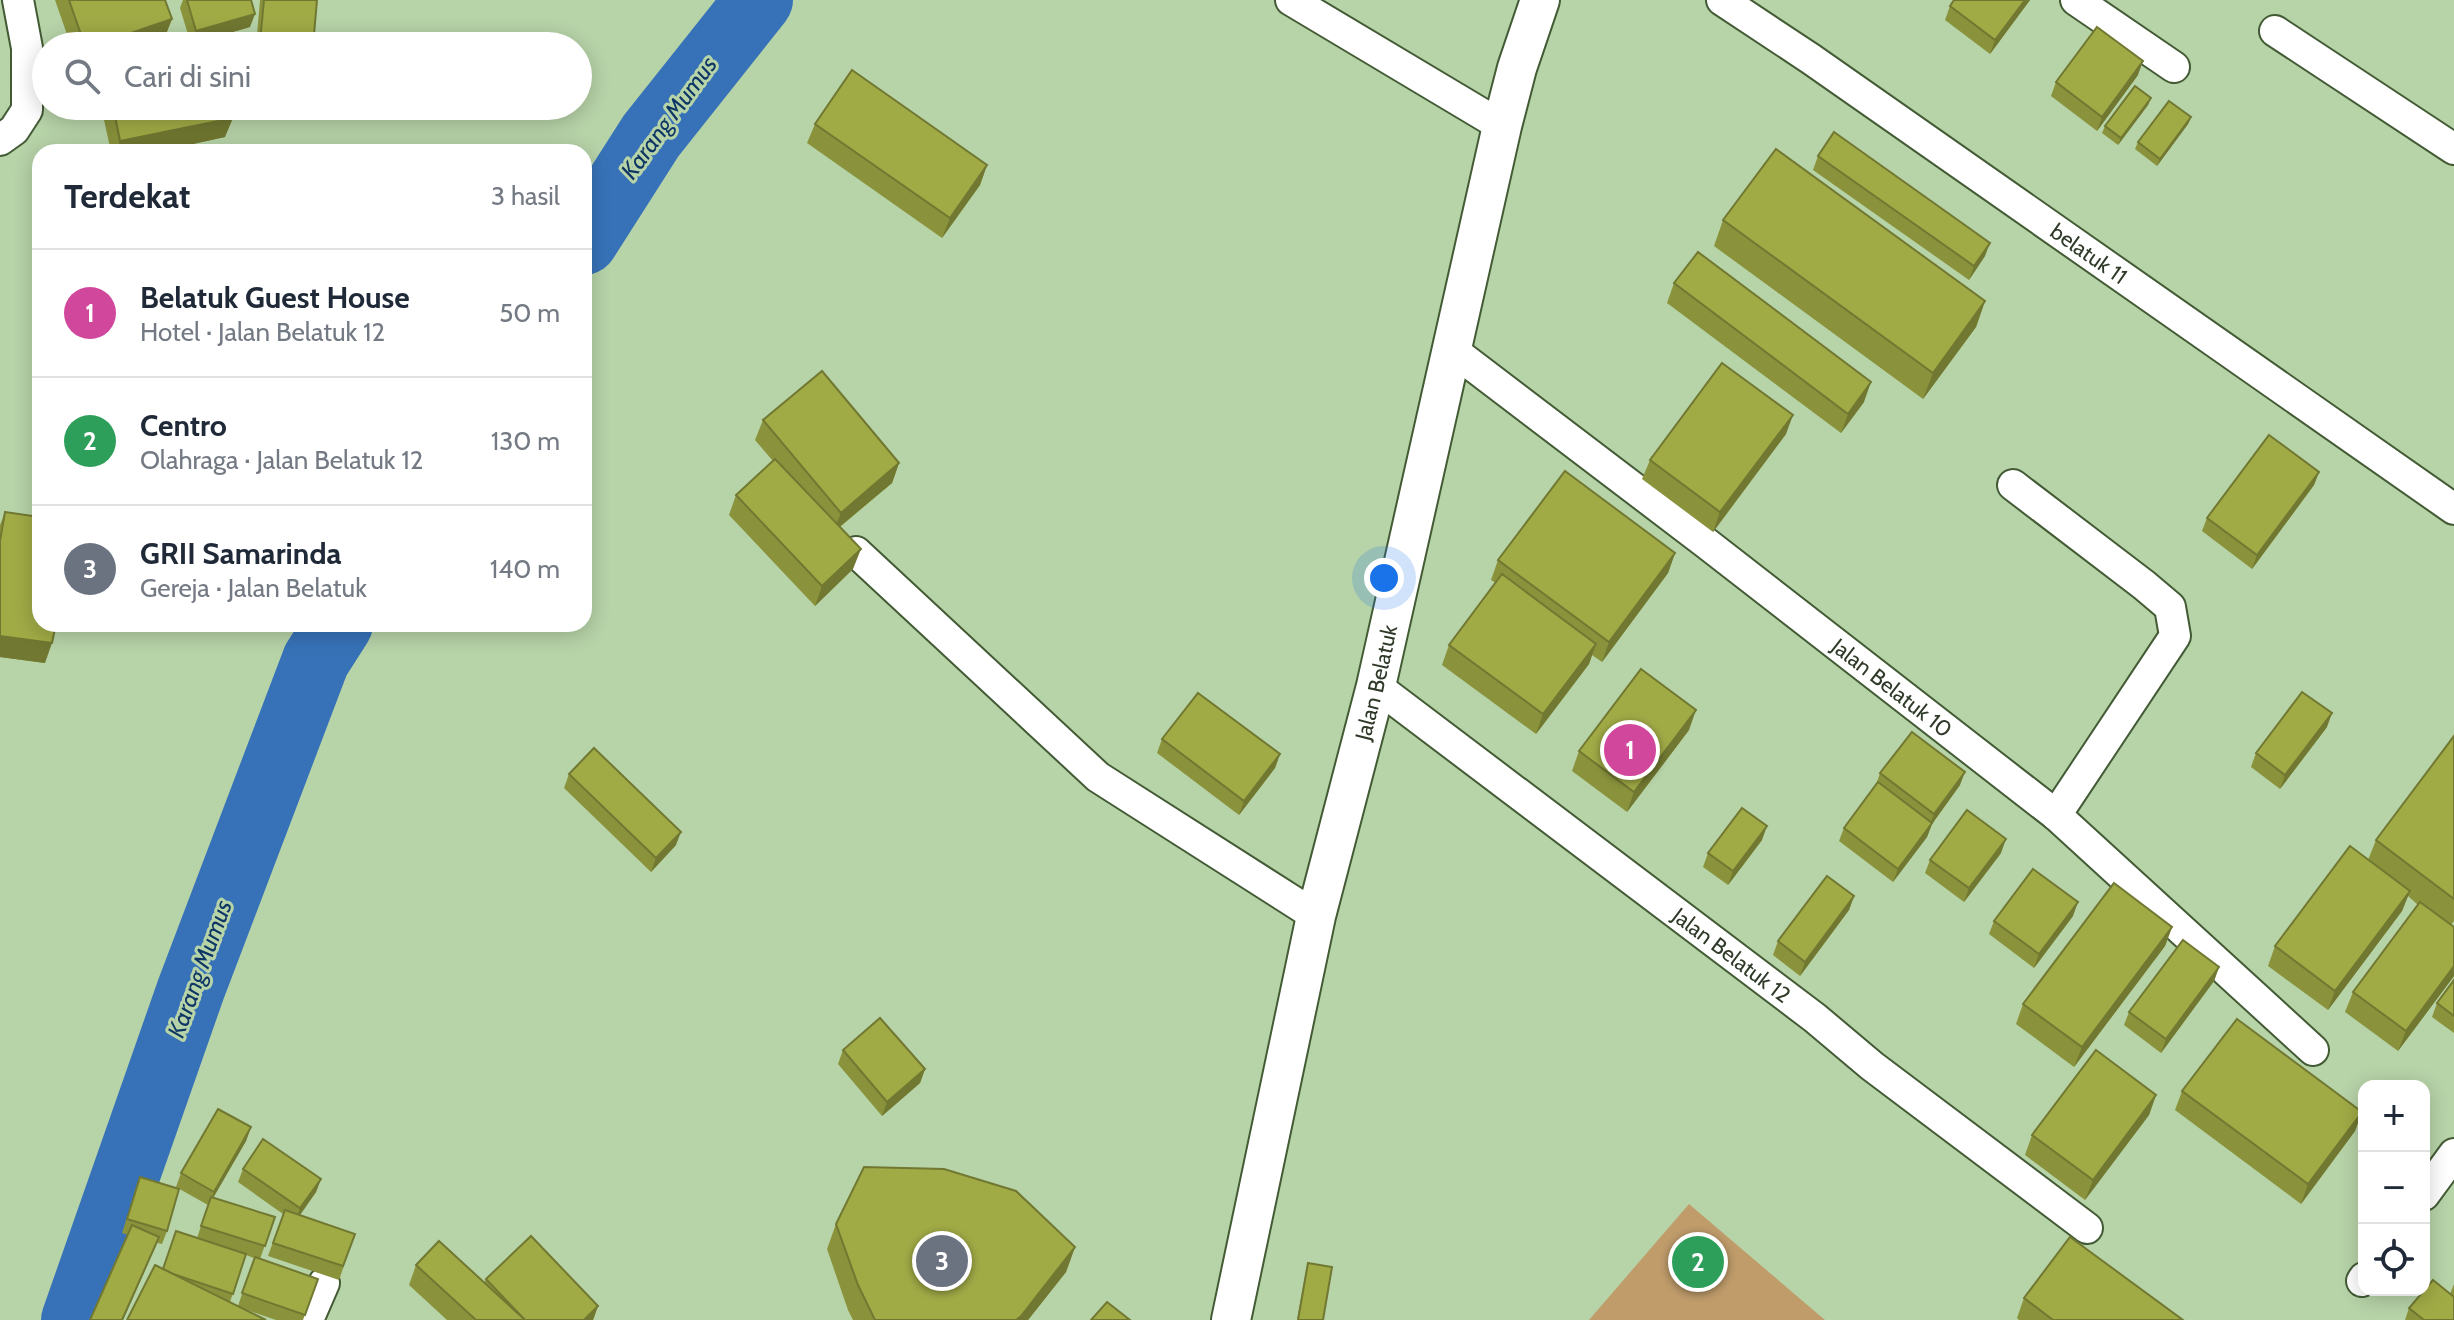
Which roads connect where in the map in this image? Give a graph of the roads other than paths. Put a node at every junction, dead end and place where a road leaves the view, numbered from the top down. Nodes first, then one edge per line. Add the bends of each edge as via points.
1 (18, 0) edge
2 (1291, 0) edge
3 (1540, 0) edge
4 (1722, 0) edge
5 (2076, 0) edge
6 (2275, 31) dead end
7 (2174, 67) dead end
8 (1502, 126) junction
9 (0, 140) edge
10 (2454, 149) edge
11 (1451, 349) junction
12 (2013, 485) dead end
13 (2454, 509) edge
14 (856, 552) edge
15 (1376, 686) junction
16 (2056, 815) junction
17 (1316, 916) junction
18 (2313, 1050) dead end
19 (2454, 1154) edge
20 (2430, 1187) edge
21 (2087, 1228) dead end
22 (324, 1283) dead end
23 (308, 1320) edge
24 (1231, 1320) edge

1 - 9 street via 27,48 27,110
2 - 8 street
3 - 8 street, Jalan Belatuk
4 - 13 street, belatuk 11
5 - 7 street
6 - 10 street
8 - 11 street, Jalan Belatuk
11 - 15 street, Jalan Belatuk
11 - 16 street, Jalan Belatuk 10
12 - 16 street via 2170,607 2175,636
14 - 17 street via 1098,777
15 - 17 street, Jalan Belatuk
15 - 21 street, Jalan Belatuk 12
16 - 18 street, Jalan Belatuk 10
17 - 24 street, Jalan Belatuk
19 - 20 street
22 - 23 street

